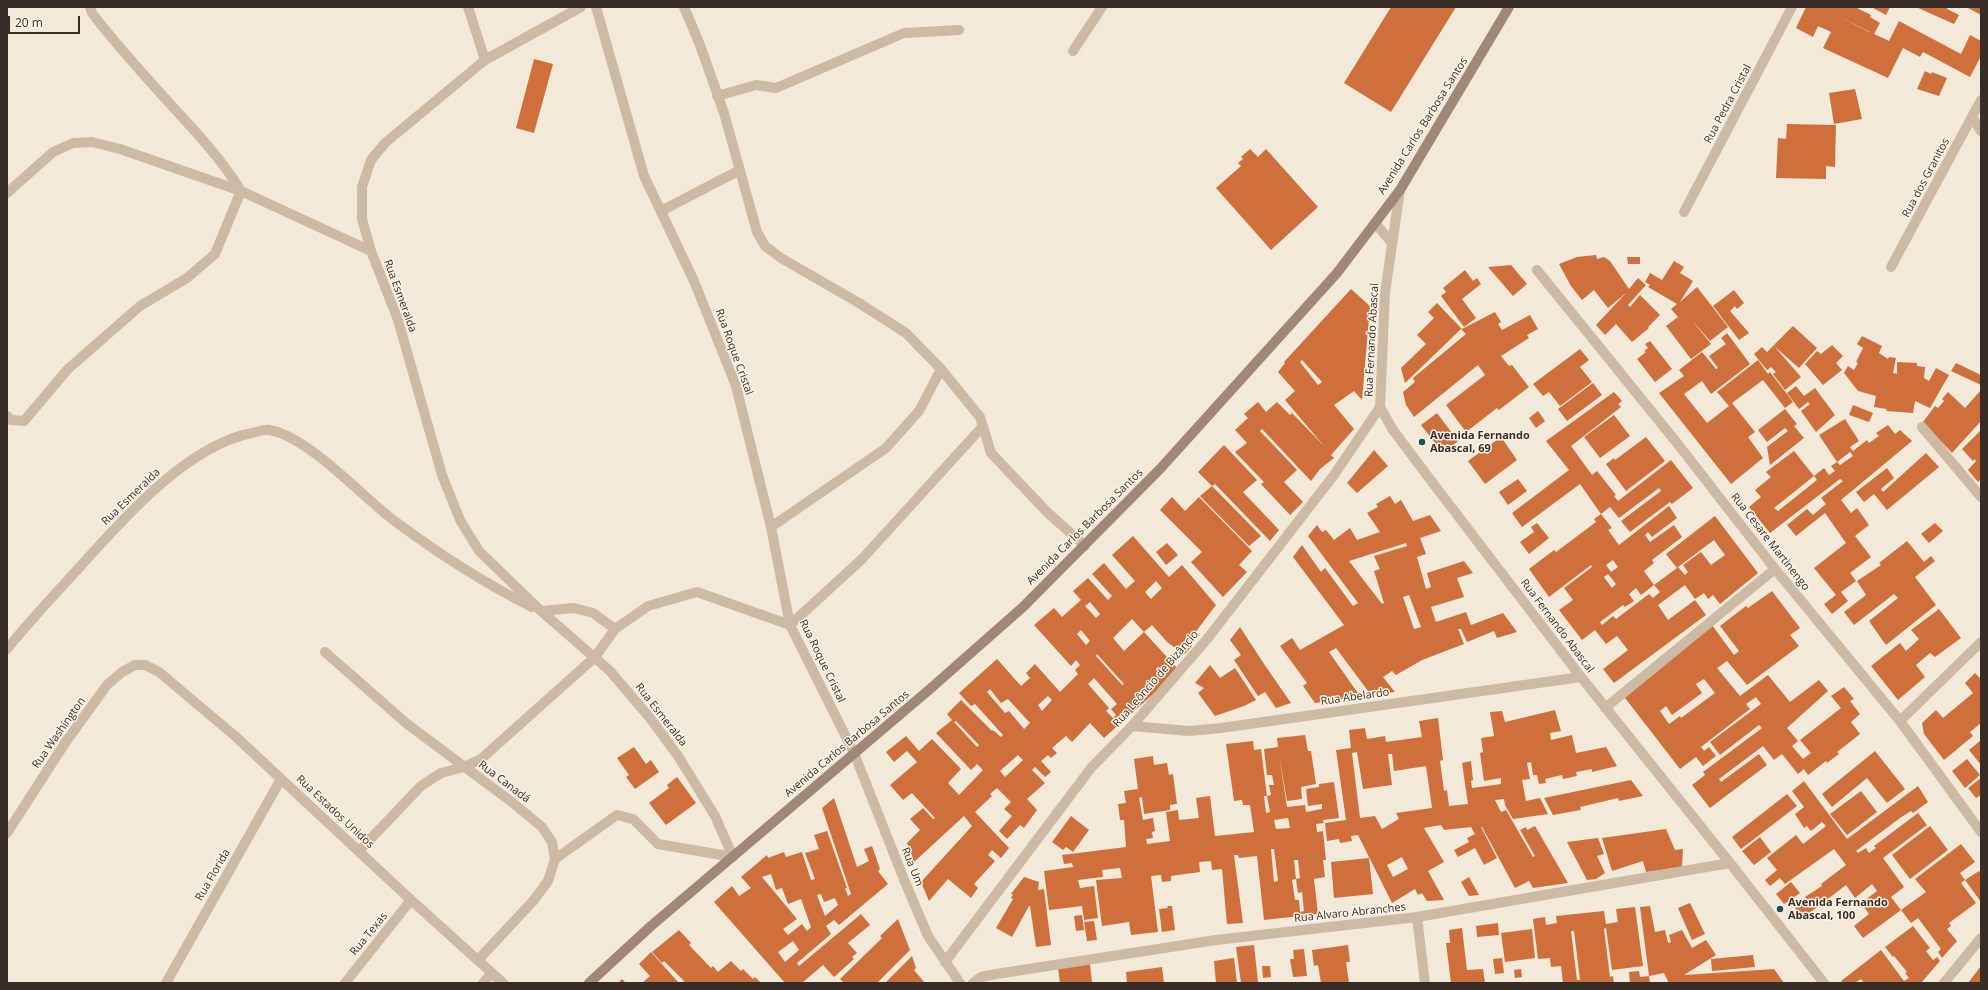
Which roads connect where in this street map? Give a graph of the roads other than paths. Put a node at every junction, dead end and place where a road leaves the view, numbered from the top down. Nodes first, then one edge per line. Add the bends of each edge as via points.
1 (90, 7) edge
2 (468, 7) edge
3 (581, 7) edge
4 (596, 7) edge
5 (684, 7) edge
6 (1102, 7) edge
7 (1509, 7) edge
8 (1792, 7) edge
9 (959, 30) dead end
10 (1073, 51) dead end
11 (484, 60) junction
12 (718, 96) junction
13 (1981, 100) edge
14 (1972, 117) junction
15 (1981, 131) edge
16 (740, 170) junction
17 (1400, 190) junction
18 (241, 191) junction
19 (7, 193) edge
20 (661, 212) junction
21 (1684, 212) dead end
22 (1375, 223) junction
23 (1392, 243) junction
24 (371, 251) junction
25 (1891, 267) dead end
26 (1537, 270) dead end
27 (941, 369) junction
28 (1380, 407) junction
29 (7, 416) edge
30 (983, 426) junction
31 (1922, 427) dead end
32 (1981, 497) edge
33 (771, 527) junction
34 (1085, 546) junction
35 (1775, 570) junction
36 (541, 611) junction
37 (790, 625) junction
38 (615, 629) junction
39 (1981, 642) edge
40 (7, 650) edge
41 (325, 652) dead end
42 (594, 656) junction
43 (145, 665) joint
44 (1581, 677) junction
45 (1605, 708) junction
46 (1900, 721) junction
47 (1132, 726) junction
48 (854, 753) junction
49 (464, 767) junction
50 (281, 779) junction
51 (1981, 832) edge
52 (7, 833) edge
53 (359, 851) junction
54 (733, 857) junction
55 (555, 859) junction
56 (1730, 863) junction
57 (411, 900) junction
58 (1417, 917) junction
59 (1981, 938) edge
60 (478, 960) junction
61 (945, 962) junction
62 (492, 973) junction
63 (166, 983) edge
64 (345, 983) edge
65 (483, 983) edge
66 (503, 983) edge
67 (589, 983) edge
68 (960, 983) edge
69 (973, 983) edge
70 (1425, 983) edge
71 (1824, 983) edge
72 (1944, 983) edge

1 - 18 street via 118,47 212,150
2 - 11 street
3 - 11 street, Rua Esmeralda
4 - 20 street, Rua Roque Cristal via 644,176
5 - 12 street
6 - 10 street
7 - 17 main road, Avenida Carlos Barbosa Santos
8 - 21 street, Rua Pedra Cristal
9 - 12 street via 904,33 776,88 756,85
11 - 24 street, Rua Esmeralda via 385,143 371,160 362,187 362,219
12 - 16 street
13 - 14 street, Rua dos Granitos
14 - 15 street
14 - 25 street, Rua dos Granitos
16 - 20 street
16 - 27 street via 757,232 765,246 906,334
17 - 22 main road, Avenida Carlos Barbosa Santos
17 - 23 street, Rua Fernando Abascal
18 - 19 street via 120,149 92,142 73,143 53,152
18 - 24 street
18 - 29 street via 215,254 187,278 140,306 68,369 24,421 11,420
20 - 33 street, Rua Roque Cristal via 694,281 736,386
22 - 23 street
22 - 34 main road, Avenida Carlos Barbosa Santos via 1337,273 1286,331 1160,469
23 - 28 street, Rua Fernando Abascal via 1385,293
24 - 36 street, Rua Esmeralda via 398,320 442,474 460,520 479,551
26 - 35 street, Rua Cesare Martinengo via 1677,442
27 - 30 street via 980,418
27 - 33 street via 919,411 886,448
28 - 44 street, Rua Fernando Abascal via 1429,478
28 - 47 street, Rua Leôncio de Bizâncio via 1334,475 1261,571 1208,638
30 - 34 street via 991,453 1047,512
30 - 37 street via 862,559
31 - 32 street
33 - 37 street, Rua Roque Cristal
34 - 48 main road, Avenida Carlos Barbosa Santos via 1023,607
35 - 45 street
35 - 46 street, Rua Cesare Martinengo
36 - 38 street via 574,608 594,613
36 - 40 street, Rua Esmeralda via 446,558 394,521 314,454 290,438 268,430 245,434 219,444 167,478 108,535
36 - 42 street, Rua Esmeralda
37 - 38 street via 698,592 648,606
37 - 48 street, Rua Roque Cristal
38 - 42 street
39 - 46 street
41 - 49 street, Rua Canadá via 406,723
42 - 49 street via 481,759
42 - 54 street, Rua Esmeralda via 650,718 678,756 715,816
43 - 50 street, Rua Estados Unidos via 159,672 224,726
43 - 52 street, Rua Washington via 135,665 106,685
44 - 45 street, Rua Fernando Abascal
44 - 47 street, Rua Abelardo via 1221,728 1188,731
45 - 56 street, Rua Fernando Abascal
46 - 51 street, Rua Cesare Martinengo
47 - 61 street, Rua Leôncio de Bizâncio via 1091,768
48 - 54 main road, Avenida Carlos Barbosa Santos
48 - 61 street, Rua Um via 928,936
49 - 53 street via 441,773 421,786
49 - 55 street, Rua Canadá via 542,827 552,842
50 - 53 street, Rua Estados Unidos
50 - 63 street, Rua Florida
53 - 57 street, Rua Estados Unidos
54 - 55 street via 658,844 633,819 617,814
54 - 67 main road, Avenida Carlos Barbosa Santos
55 - 60 street via 548,881 534,900
56 - 58 street, Rua Alvaro Abranches
56 - 71 street, Rua Fernando Abascal
57 - 60 street, Rua Estados Unidos
57 - 64 street, Rua Texas
58 - 69 street, Rua Alvaro Abranches via 1216,940 996,974 981,977
58 - 70 street
59 - 72 street
60 - 62 street, Rua Estados Unidos
61 - 68 street, Rua Um
62 - 65 street
62 - 66 street, Rua Estados Unidos

